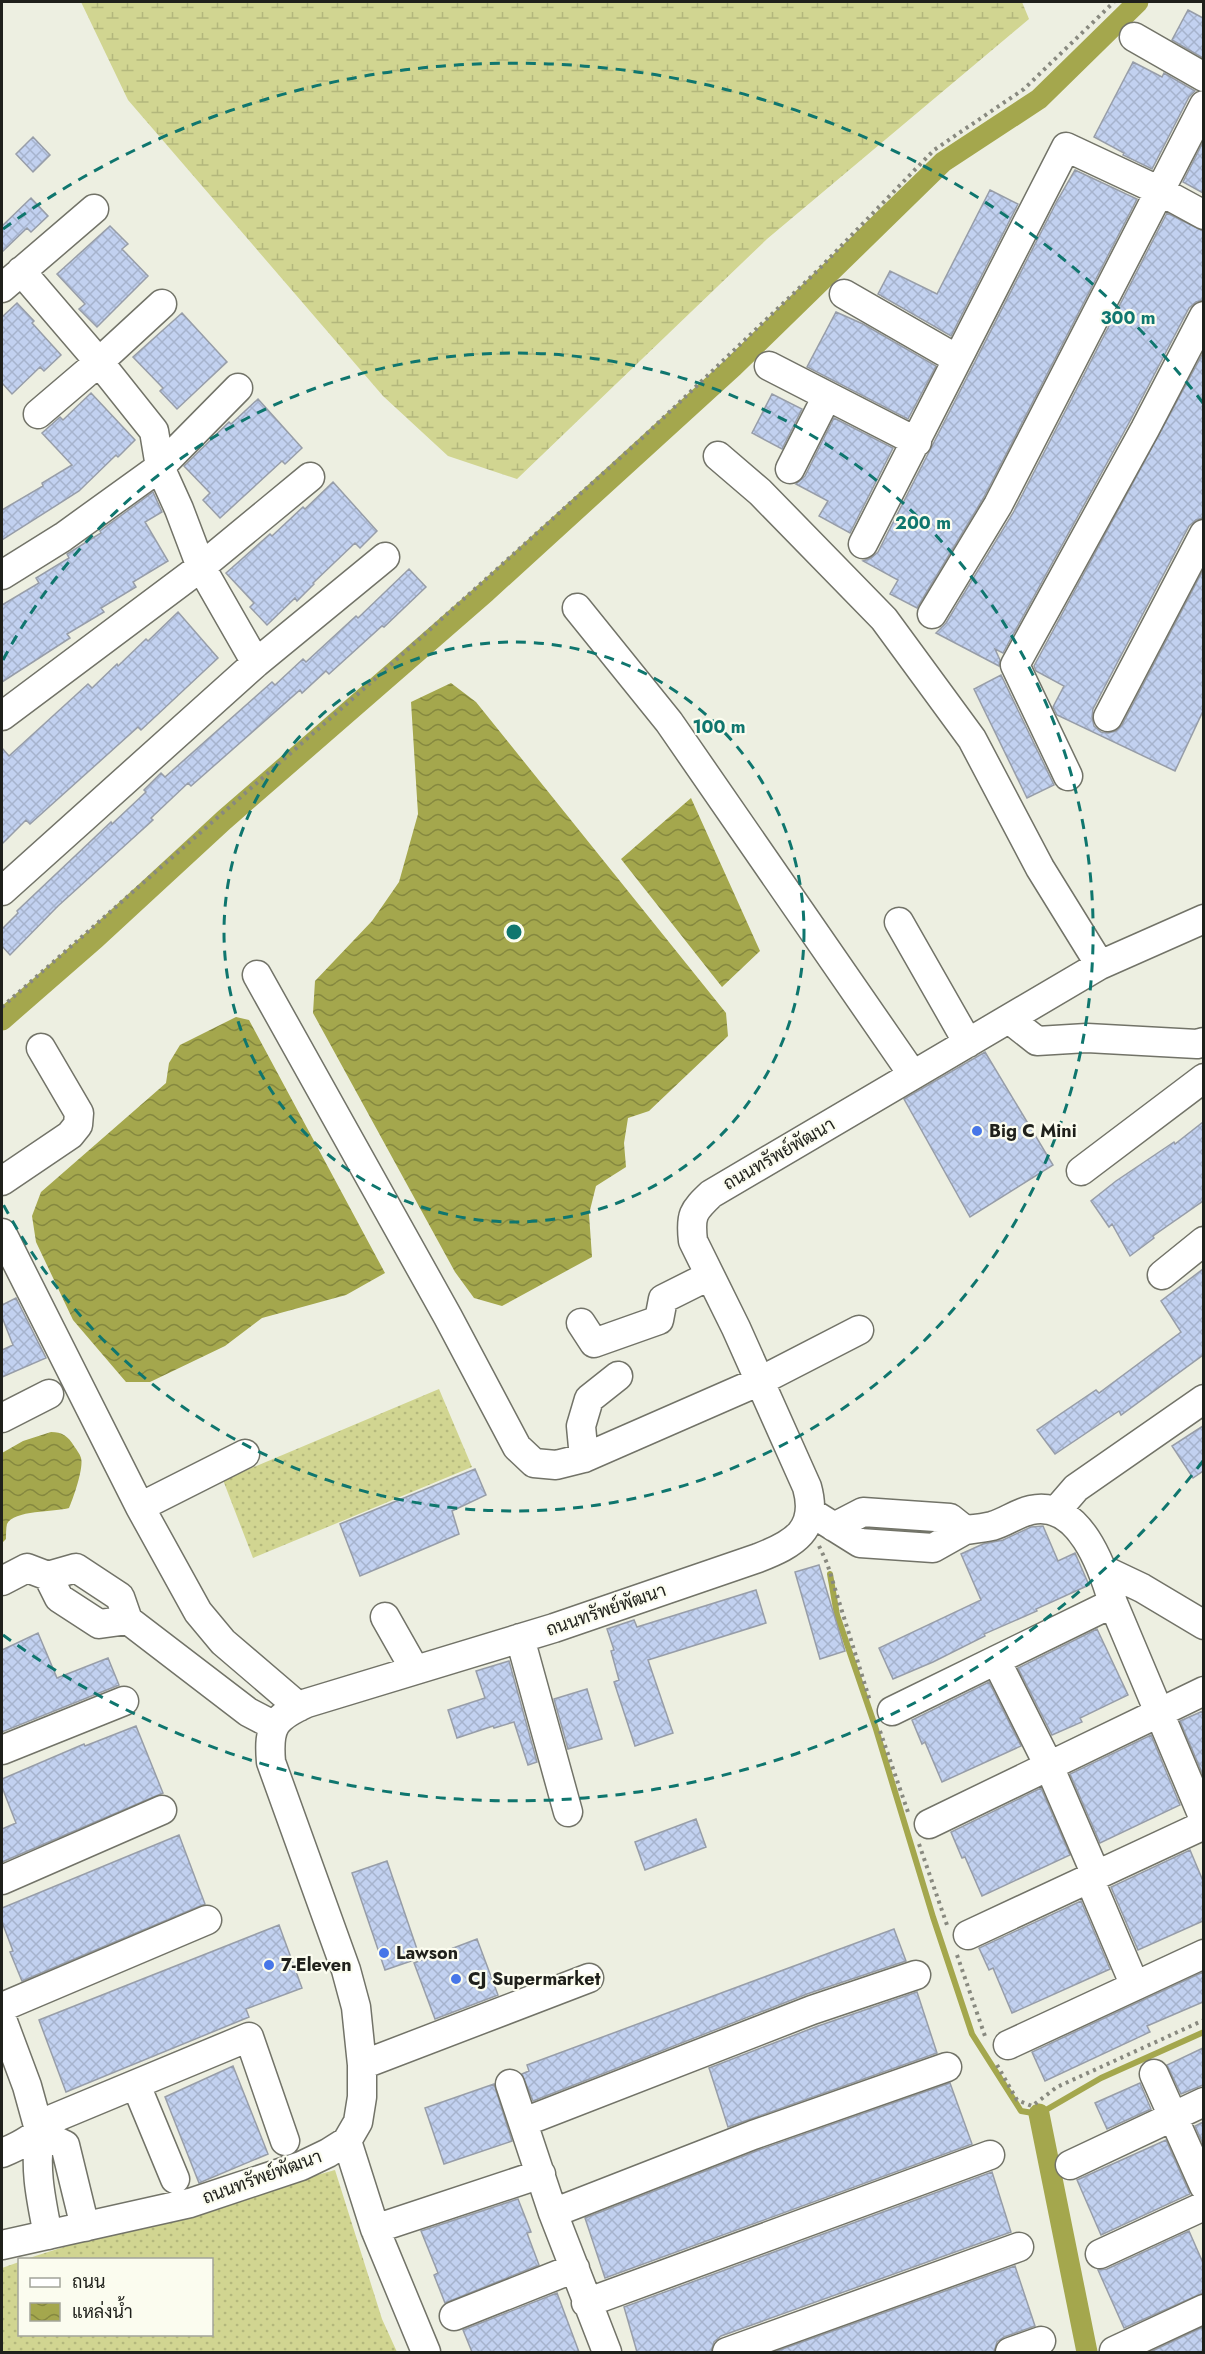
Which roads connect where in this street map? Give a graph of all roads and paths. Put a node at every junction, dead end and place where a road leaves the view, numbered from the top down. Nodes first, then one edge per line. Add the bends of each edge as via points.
1 (1114, 2) edge
2 (1134, 37) dead end
3 (1203, 77) edge
4 (1203, 105) edge
5 (1160, 191) junction
6 (94, 209) dead end
7 (1203, 215) edge
8 (11, 280) edge
9 (844, 294) dead end
10 (162, 304) dead end
11 (1203, 316) edge
12 (957, 359) junction
13 (99, 362) junction
14 (770, 366) dead end
15 (238, 388) dead end
16 (827, 396) junction
17 (38, 414) dead end
18 (917, 442) junction
19 (718, 456) dead end
20 (160, 467) junction
21 (790, 468) dead end
22 (310, 477) dead end
23 (1203, 534) edge
24 (863, 544) dead end
25 (385, 557) dead end
26 (201, 567) junction
27 (2, 575) edge
28 (578, 608) dead end
29 (932, 614) dead end
30 (256, 663) junction
31 (2, 716) edge
32 (1108, 717) dead end
33 (1068, 776) dead end
34 (2, 891) edge
35 (1203, 919) edge
36 (899, 922) dead end
37 (1100, 964) junction
38 (257, 975) dead end
39 (2, 1006) edge
40 (1009, 1018) junction
41 (1203, 1042) edge
42 (968, 1043) junction
43 (41, 1048) dead end
44 (913, 1075) junction
45 (1203, 1078) edge
46 (1081, 1172) dead end
47 (2, 1181) edge
48 (2, 1233) edge
49 (1203, 1241) edge
50 (1162, 1275) dead end
51 (709, 1276) junction
52 (581, 1323) dead end
53 (859, 1330) dead end
54 (618, 1376) dead end
55 (760, 1381) junction
56 (49, 1394) dead end
57 (1203, 1399) edge
58 (2, 1418) edge
59 (245, 1454) dead end
60 (584, 1458) junction
61 (140, 1507) junction
62 (1057, 1510) junction
63 (818, 1520) junction
64 (1104, 1570) junction
65 (2, 1581) edge
66 (1113, 1603) junction
67 (385, 1617) dead end
68 (1203, 1625) edge
69 (520, 1638) junction
70 (996, 1660) junction
71 (416, 1670) junction
72 (1203, 1691) edge
73 (124, 1701) dead end
74 (299, 1707) junction
75 (1159, 1713) junction
76 (881, 1716) junction
77 (273, 1725) junction
78 (2, 1750) edge
79 (1049, 1766) junction
80 (162, 1810) dead end
81 (568, 1812) dead end
82 (1203, 1819) edge
83 (1203, 1825) edge
84 (919, 1828) junction
85 (1092, 1877) junction
86 (2, 1880) edge
87 (207, 1920) dead end
88 (957, 1937) junction
89 (1203, 1954) edge
90 (916, 1975) dead end
91 (589, 1978) dead end
92 (1135, 1986) junction
93 (2, 2007) edge
94 (2, 2019) edge
95 (1203, 2020) edge
96 (996, 2049) junction
97 (362, 2065) junction
98 (947, 2067) dead end
99 (1154, 2073) dead end
100 (510, 2084) dead end
101 (136, 2085) junction
102 (1203, 2102) edge
103 (1172, 2116) junction
104 (525, 2122) junction
105 (40, 2133) junction
106 (285, 2141) dead end
107 (347, 2141) junction
108 (2, 2153) edge
109 (990, 2154) dead end
110 (1070, 2165) dead end
111 (541, 2174) junction
112 (175, 2180) dead end
113 (1202, 2207) edge
114 (553, 2212) junction
115 (85, 2227) junction
116 (375, 2229) junction
117 (48, 2235) junction
118 (2, 2245) edge
119 (1018, 2247) dead end
120 (1100, 2254) dead end
121 (575, 2268) junction
122 (586, 2303) junction
123 (1203, 2309) edge
124 (454, 2316) dead end
125 (1041, 2341) dead end
126 (1114, 2351) dead end
127 (426, 2352) edge
128 (607, 2352) edge
129 (727, 2352) edge
130 (1010, 2352) edge

1 - 39 path via 1024,89 934,150 817,271 640,440
2 - 3 street
4 - 5 street
5 - 7 street
5 - 12 street via 1066,147
5 - 29 street via 998,506
6 - 8 street
8 - 13 street
9 - 12 street
10 - 13 street
11 - 33 street via 1015,666
12 - 18 street
13 - 17 street
13 - 20 street via 154,431
14 - 16 street
15 - 20 street
16 - 18 street
16 - 21 street
18 - 24 street
19 - 37 street via 759,492 884,619 972,739 1040,868
20 - 26 street
20 - 27 street via 63,537
22 - 26 street
23 - 32 street
25 - 30 street
26 - 30 street
26 - 31 street
28 - 44 street via 669,722
30 - 34 street
35 - 37 street, ถนนทรัพย์พัฒนา
36 - 42 street
37 - 40 street, ถนนทรัพย์พัฒนา
38 - 60 street via 517,1447 534,1463 556,1465
40 - 41 street via 1037,1041 1087,1038
40 - 42 street, ถนนทรัพย์พัฒนา
42 - 44 street, ถนนทรัพย์พัฒนา
43 - 47 street via 79,1113 78,1125 70,1135
44 - 51 street, ถนนทรัพย์พัฒนา via 711,1194 694,1210 693,1241
45 - 46 street
48 - 61 street
49 - 50 street
51 - 52 street via 663,1299 660,1320 604,1341 594,1343
51 - 55 street, ถนนทรัพย์พัฒนา
53 - 55 street
54 - 60 street via 589,1399 582,1426
55 - 60 street
55 - 63 street, ถนนทรัพย์พัฒนา
56 - 58 street
57 - 62 street via 1076,1488
59 - 61 street
61 - 74 street via 198,1612 223,1642
62 - 63 street via 1031,1510 992,1526 965,1530 950,1518 863,1512
62 - 64 street via 1073,1521
63 - 69 street, ถนนทรัพย์พัฒนา via 781,1549
63 - 76 path via 827,1563
64 - 66 street
64 - 68 street
65 - 77 street via 27,1568 48,1576 59,1598 99,1624 128,1620 248,1712
66 - 70 street
66 - 75 street
67 - 71 street
69 - 71 street, ถนนทรัพย์พัฒนา
69 - 81 street
70 - 76 street
70 - 79 street
71 - 74 street, ถนนทรัพย์พัฒนา
72 - 75 street
73 - 78 street
74 - 77 street, ถนนทรัพย์พัฒนา
75 - 79 street
75 - 82 street
76 - 84 path
77 - 97 street via 269,1742 271,1762 346,1970 356,2007
79 - 84 street
79 - 85 street
80 - 86 street
83 - 85 street
84 - 88 path
85 - 88 street
85 - 92 street
87 - 93 street
88 - 96 path
89 - 92 street
90 - 104 street via 812,2010
91 - 97 street
92 - 96 street
94 - 105 street
95 - 96 path via 1057,2086 1032,2106 1017,2100
97 - 107 street via 358,2122
98 - 114 street via 753,2135
99 - 103 street
100 - 104 street
101 - 105 street via 52,2120
101 - 106 street via 249,2037
101 - 112 street
102 - 103 street
103 - 110 street
103 - 113 street
104 - 111 street
105 - 108 street
105 - 115 street via 65,2145
105 - 117 street via 36,2156
107 - 115 street, ถนนทรัพย์พัฒนา via 279,2174 190,2203
107 - 116 street
109 - 122 street
111 - 114 street
111 - 116 street
113 - 120 street
114 - 121 street
115 - 117 street, ถนนทรัพย์พัฒนา
116 - 127 street
117 - 118 street, ถนนทรัพย์พัฒนา
119 - 129 street
121 - 122 street
121 - 124 street
122 - 128 street
123 - 126 street
125 - 130 street

